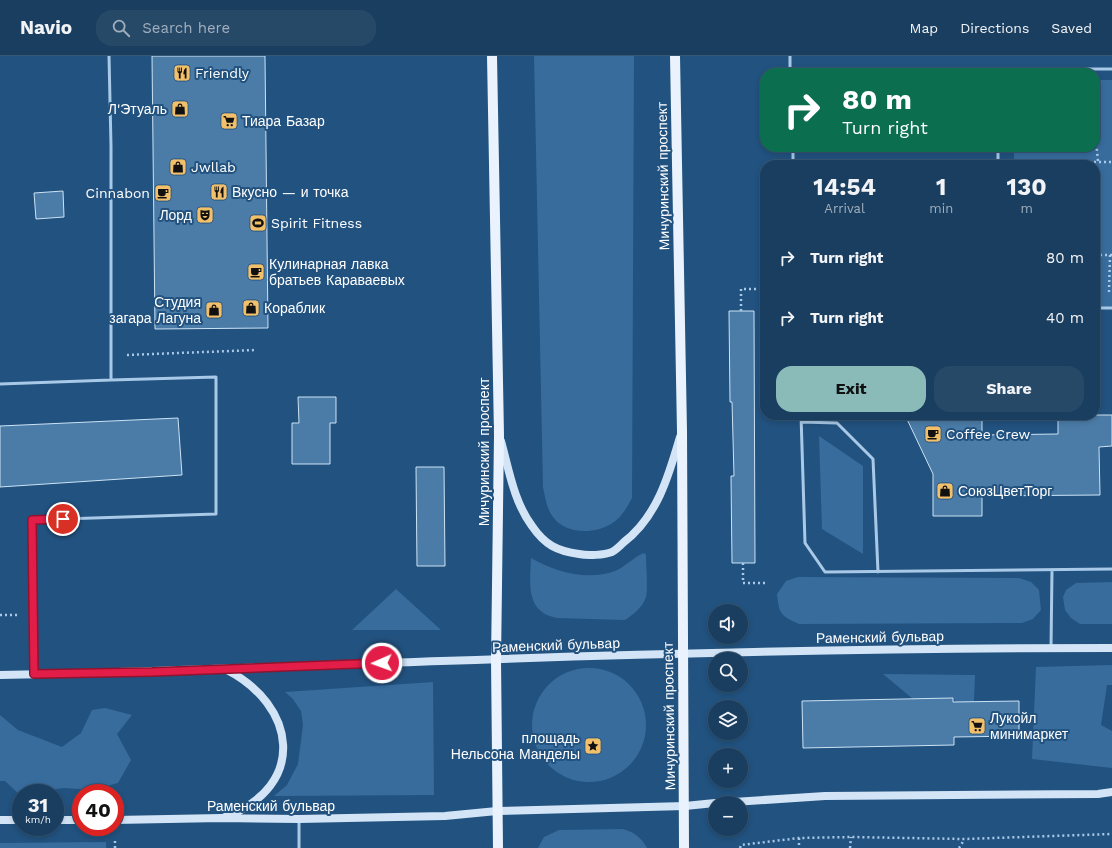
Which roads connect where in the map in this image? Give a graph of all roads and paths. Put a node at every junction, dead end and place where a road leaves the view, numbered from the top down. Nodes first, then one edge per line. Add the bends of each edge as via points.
1 (109, 56) edge
2 (492, 56) edge
3 (675, 56) edge
4 (790, 56) edge
5 (790, 68) edge
6 (1100, 70) edge
7 (1112, 70) edge
8 (1100, 162) edge
9 (1112, 162) edge
10 (1100, 255) edge
11 (1111, 255) edge
12 (760, 289) edge
13 (1110, 308) edge
14 (741, 312) dead end
15 (256, 350) dead end
16 (111, 356) junction
17 (111, 380) junction
18 (0, 384) edge
19 (802, 422) joint
20 (682, 431) junction
21 (499, 435) junction
22 (743, 563) dead end
23 (1052, 570) junction
24 (1112, 570) edge
25 (878, 572) junction
26 (765, 583) dead end
27 (1052, 648) junction
28 (1112, 648) edge
29 (682, 654) junction
30 (496, 660) junction
31 (224, 669) junction
32 (34, 674) junction
33 (0, 675) edge
34 (1112, 792) edge
35 (748, 801) edge
36 (708, 804) edge
37 (684, 806) junction
38 (497, 811) junction
39 (221, 818) junction
40 (299, 819) junction
41 (0, 820) edge
42 (12, 820) edge
43 (124, 820) edge
44 (1112, 834) edge
45 (115, 837) dead end
46 (852, 837) junction
47 (799, 838) junction
48 (964, 839) junction
49 (740, 846) edge
50 (115, 848) edge
51 (299, 848) edge
52 (498, 848) edge
53 (684, 848) edge
54 (743, 848) edge
55 (799, 848) edge
56 (850, 848) edge
57 (959, 848) edge

1 - 16 lane
2 - 21 main road, Мичуринский проспект
3 - 20 main road, Мичуринский проспект
4 - 5 lane
6 - 7 lane
8 - 9 path
10 - 11 path
11 - 13 path
12 - 14 path via 741,289
15 - 16 path
16 - 17 lane
17 - 18 lane
17 - 32 lane via 216,377 216,514 32,520
19 - 25 lane via 837,423 873,459
19 - 25 lane via 805,543 825,572
20 - 21 street via 668,479 647,519 630,538 612,552 588,556 563,552 546,543 532,526 517,502
20 - 29 main road, Мичуринский проспект
21 - 30 main road, Мичуринский проспект
22 - 26 path via 743,583
23 - 24 lane
23 - 25 lane
23 - 27 lane
27 - 28 street, Раменский бульвар
27 - 29 street, Раменский бульвар
29 - 30 street, Раменский бульвар
29 - 37 main road, Мичуринский проспект
30 - 31 street, Раменский бульвар
30 - 38 main road, Мичуринский проспект
31 - 32 street, Раменский бульвар
31 - 39 street via 239,676 258,692 273,711 283,734 284,754 279,772 267,792 241,811
32 - 33 street, Раменский бульвар
34 - 35 street, Раменский бульвар via 825,796
36 - 37 street, Раменский бульвар
37 - 38 street, Раменский бульвар
37 - 53 main road, Мичуринский проспект
38 - 40 street, Раменский бульвар via 445,816
38 - 52 main road, Мичуринский проспект
39 - 40 street, Раменский бульвар
39 - 43 street, Раменский бульвар
40 - 51 lane
41 - 42 street
44 - 48 path
45 - 50 path
46 - 47 path
46 - 48 path
46 - 56 path
47 - 49 path
47 - 55 path
48 - 57 path
49 - 54 path

